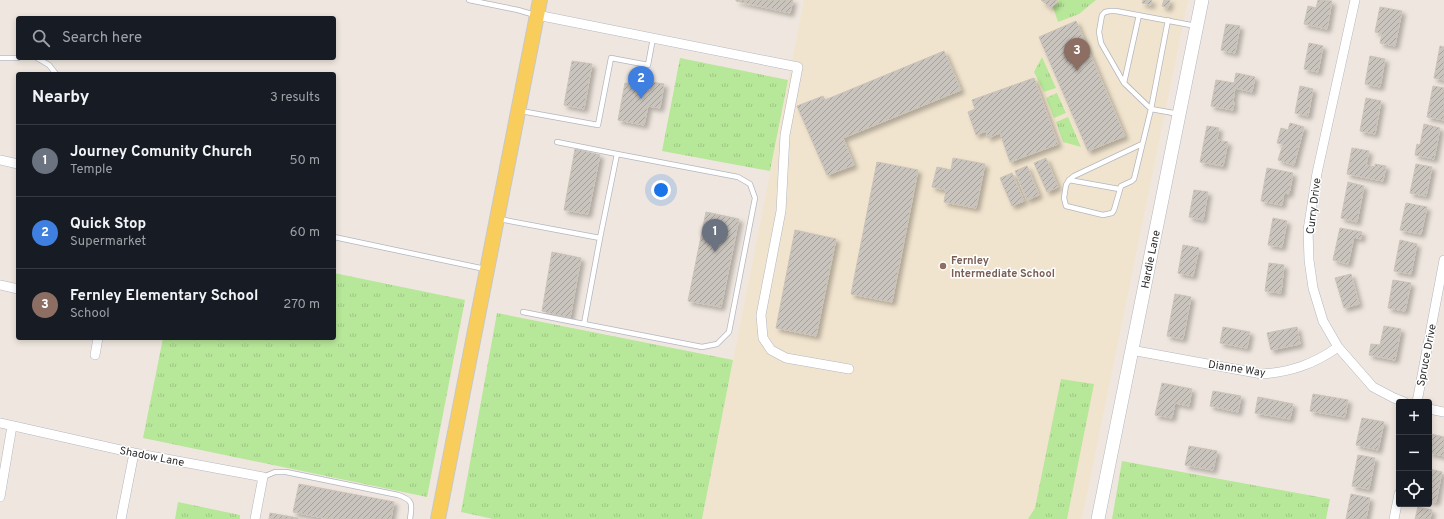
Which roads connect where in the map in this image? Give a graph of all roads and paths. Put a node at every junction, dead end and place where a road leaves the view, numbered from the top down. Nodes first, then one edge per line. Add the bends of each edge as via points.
1 (469, 0) edge
2 (540, 0) edge
3 (1202, 0) edge
4 (1355, 0) edge
5 (537, 15) junction
6 (1139, 15) junction
7 (1168, 20) junction
8 (1197, 27) junction
9 (653, 38) junction
10 (0, 58) edge
11 (16, 58) edge
12 (41, 60) edge
13 (55, 72) edge
14 (1124, 83) junction
15 (1151, 108) junction
16 (518, 110) junction
17 (1180, 114) junction
18 (557, 142) dead end
19 (1142, 144) junction
20 (617, 154) junction
21 (0, 160) edge
22 (16, 164) edge
23 (1068, 180) junction
24 (1119, 190) junction
25 (497, 218) junction
26 (336, 237) edge
27 (600, 238) junction
28 (1444, 260) edge
29 (487, 269) junction
30 (0, 285) edge
31 (16, 288) edge
32 (524, 312) dead end
33 (584, 324) junction
34 (98, 340) edge
35 (1338, 347) junction
36 (1131, 350) junction
37 (95, 355) dead end
38 (849, 369) dead end
39 (1396, 399) edge
40 (1418, 399) edge
41 (1432, 410) edge
42 (1444, 412) edge
43 (0, 423) edge
44 (12, 426) junction
45 (134, 453) junction
46 (263, 477) junction
47 (0, 497) edge
48 (1396, 507) edge
49 (121, 519) edge
50 (256, 519) edge
51 (410, 519) edge
52 (438, 519) edge
53 (1098, 519) edge
54 (1394, 519) edge

1 - 5 lane
2 - 5 main road
3 - 8 street, Hardie Lane
4 - 35 street, Curry Drive via 1317,173 1308,230 1313,288 1323,321
5 - 9 street
5 - 16 main road
6 - 7 lane
6 - 14 lane
6 - 14 lane via 1110,11 1105,12 1100,21 1101,44
7 - 8 lane
7 - 15 lane
8 - 17 street, Hardie Lane
9 - 16 lane via 648,65 611,58 598,125
9 - 38 street via 798,67 784,135 781,211 761,315 763,338 771,350 786,358
10 - 11 lane
12 - 13 lane via 50,65
14 - 15 lane
15 - 17 lane
15 - 19 lane
16 - 25 main road
17 - 36 street, Hardie Lane
18 - 20 lane
19 - 23 lane
19 - 24 lane via 1134,179 1121,186
20 - 27 lane
20 - 33 lane via 738,177 750,184 755,198 730,325 728,332 717,344 702,347
21 - 22 street
23 - 24 lane
23 - 24 lane via 1064,198 1066,206 1103,215 1114,210
25 - 27 lane
25 - 29 main road
26 - 29 lane
27 - 33 lane
28 - 40 street, Spruce Drive
29 - 52 main road
30 - 31 street
32 - 33 lane
34 - 37 street
35 - 36 street, Dianne Way via 1302,367 1262,374
35 - 39 street, Curry Drive via 1373,387
36 - 53 street, Hardie Lane
41 - 42 street
43 - 44 street, Shadow Lane
44 - 45 street, Shadow Lane
44 - 47 street
45 - 46 street, Shadow Lane
45 - 49 street
46 - 50 street
46 - 51 lane via 275,472 286,472 406,497 412,507
48 - 54 street

